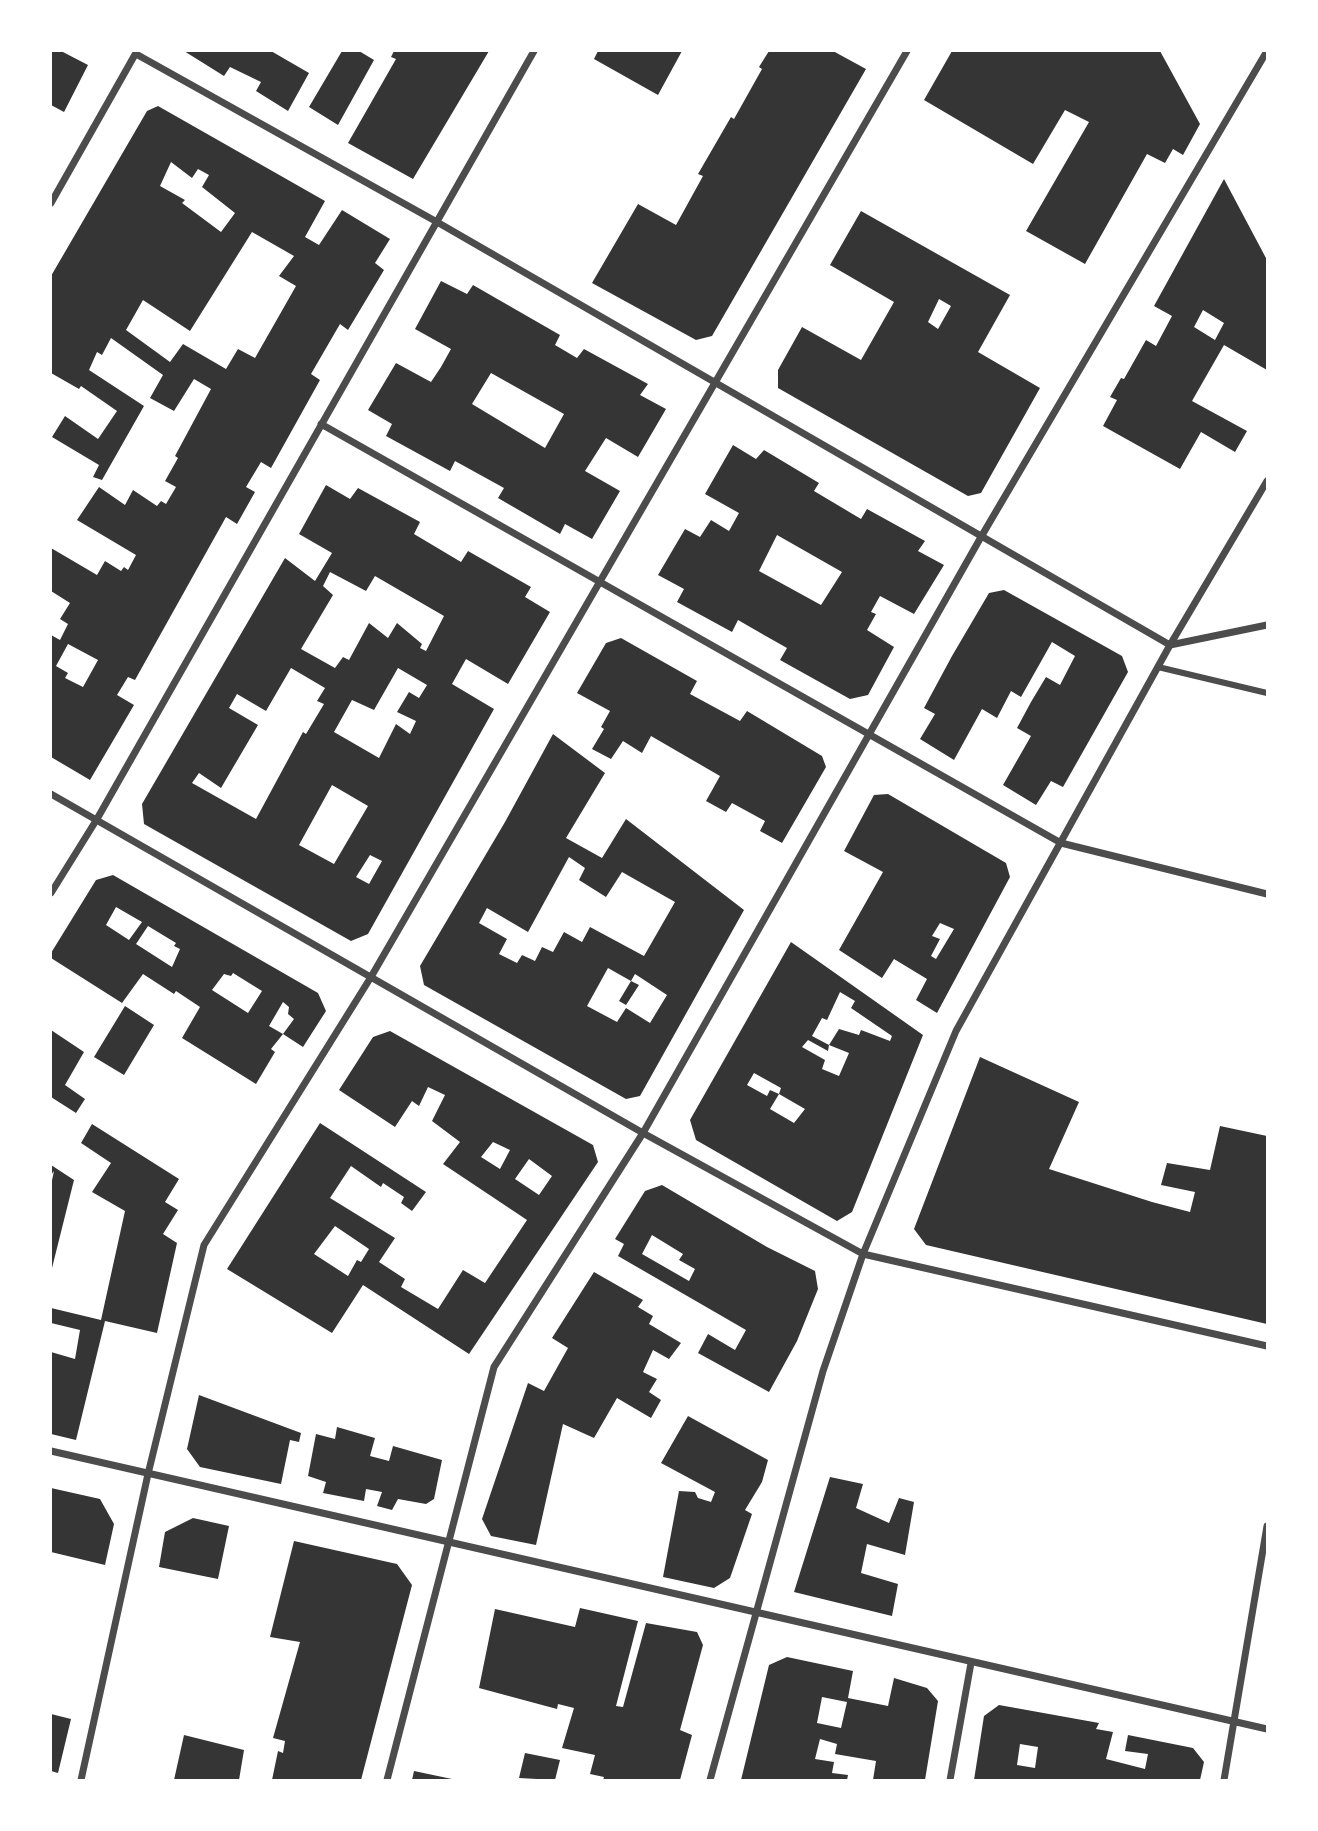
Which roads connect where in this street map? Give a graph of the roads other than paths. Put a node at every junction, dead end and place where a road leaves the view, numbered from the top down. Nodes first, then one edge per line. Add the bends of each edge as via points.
1 (534, 51) edge
2 (907, 51) edge
3 (1267, 51) edge
4 (137, 52) edge
5 (51, 203) edge
6 (437, 222) junction
7 (716, 382) junction
8 (321, 424) junction
9 (1267, 481) edge
10 (981, 537) junction
11 (599, 582) junction
12 (1267, 625) edge
13 (1170, 645) junction
14 (1158, 667) junction
15 (1267, 693) edge
16 (868, 735) junction
17 (51, 794) edge
18 (97, 819) junction
19 (1061, 843) junction
20 (51, 893) edge
21 (1267, 894) edge
22 (371, 977) junction
23 (643, 1133) junction
24 (863, 1254) junction
25 (1267, 1346) edge
26 (51, 1451) edge
27 (148, 1474) junction
28 (1267, 1526) edge
29 (448, 1542) junction
30 (756, 1611) junction
31 (971, 1663) junction
32 (1235, 1721) junction
33 (1267, 1729) edge
34 (81, 1780) edge
35 (387, 1780) edge
36 (710, 1780) edge
37 (950, 1780) edge
38 (1224, 1780) edge

1 - 6 street
2 - 7 street
3 - 10 street
4 - 5 street
4 - 6 street
6 - 7 street
6 - 8 street
7 - 10 street
7 - 11 street
8 - 11 street
8 - 18 street
9 - 13 street
10 - 13 street
10 - 16 street
11 - 16 street
11 - 22 street
12 - 13 street
13 - 14 street
14 - 15 street
14 - 19 street
16 - 19 street
16 - 23 street
17 - 18 street
18 - 20 street
18 - 22 street
19 - 21 street
19 - 24 street via 957,1031
22 - 23 street
22 - 27 street via 204,1245
23 - 24 street
23 - 29 street via 494,1367
24 - 25 street
24 - 30 street via 823,1371
26 - 27 street
27 - 29 street
27 - 34 street
28 - 32 street
29 - 30 street
29 - 35 street
30 - 31 street
30 - 36 street
31 - 32 street
31 - 37 street
32 - 33 street
32 - 38 street

